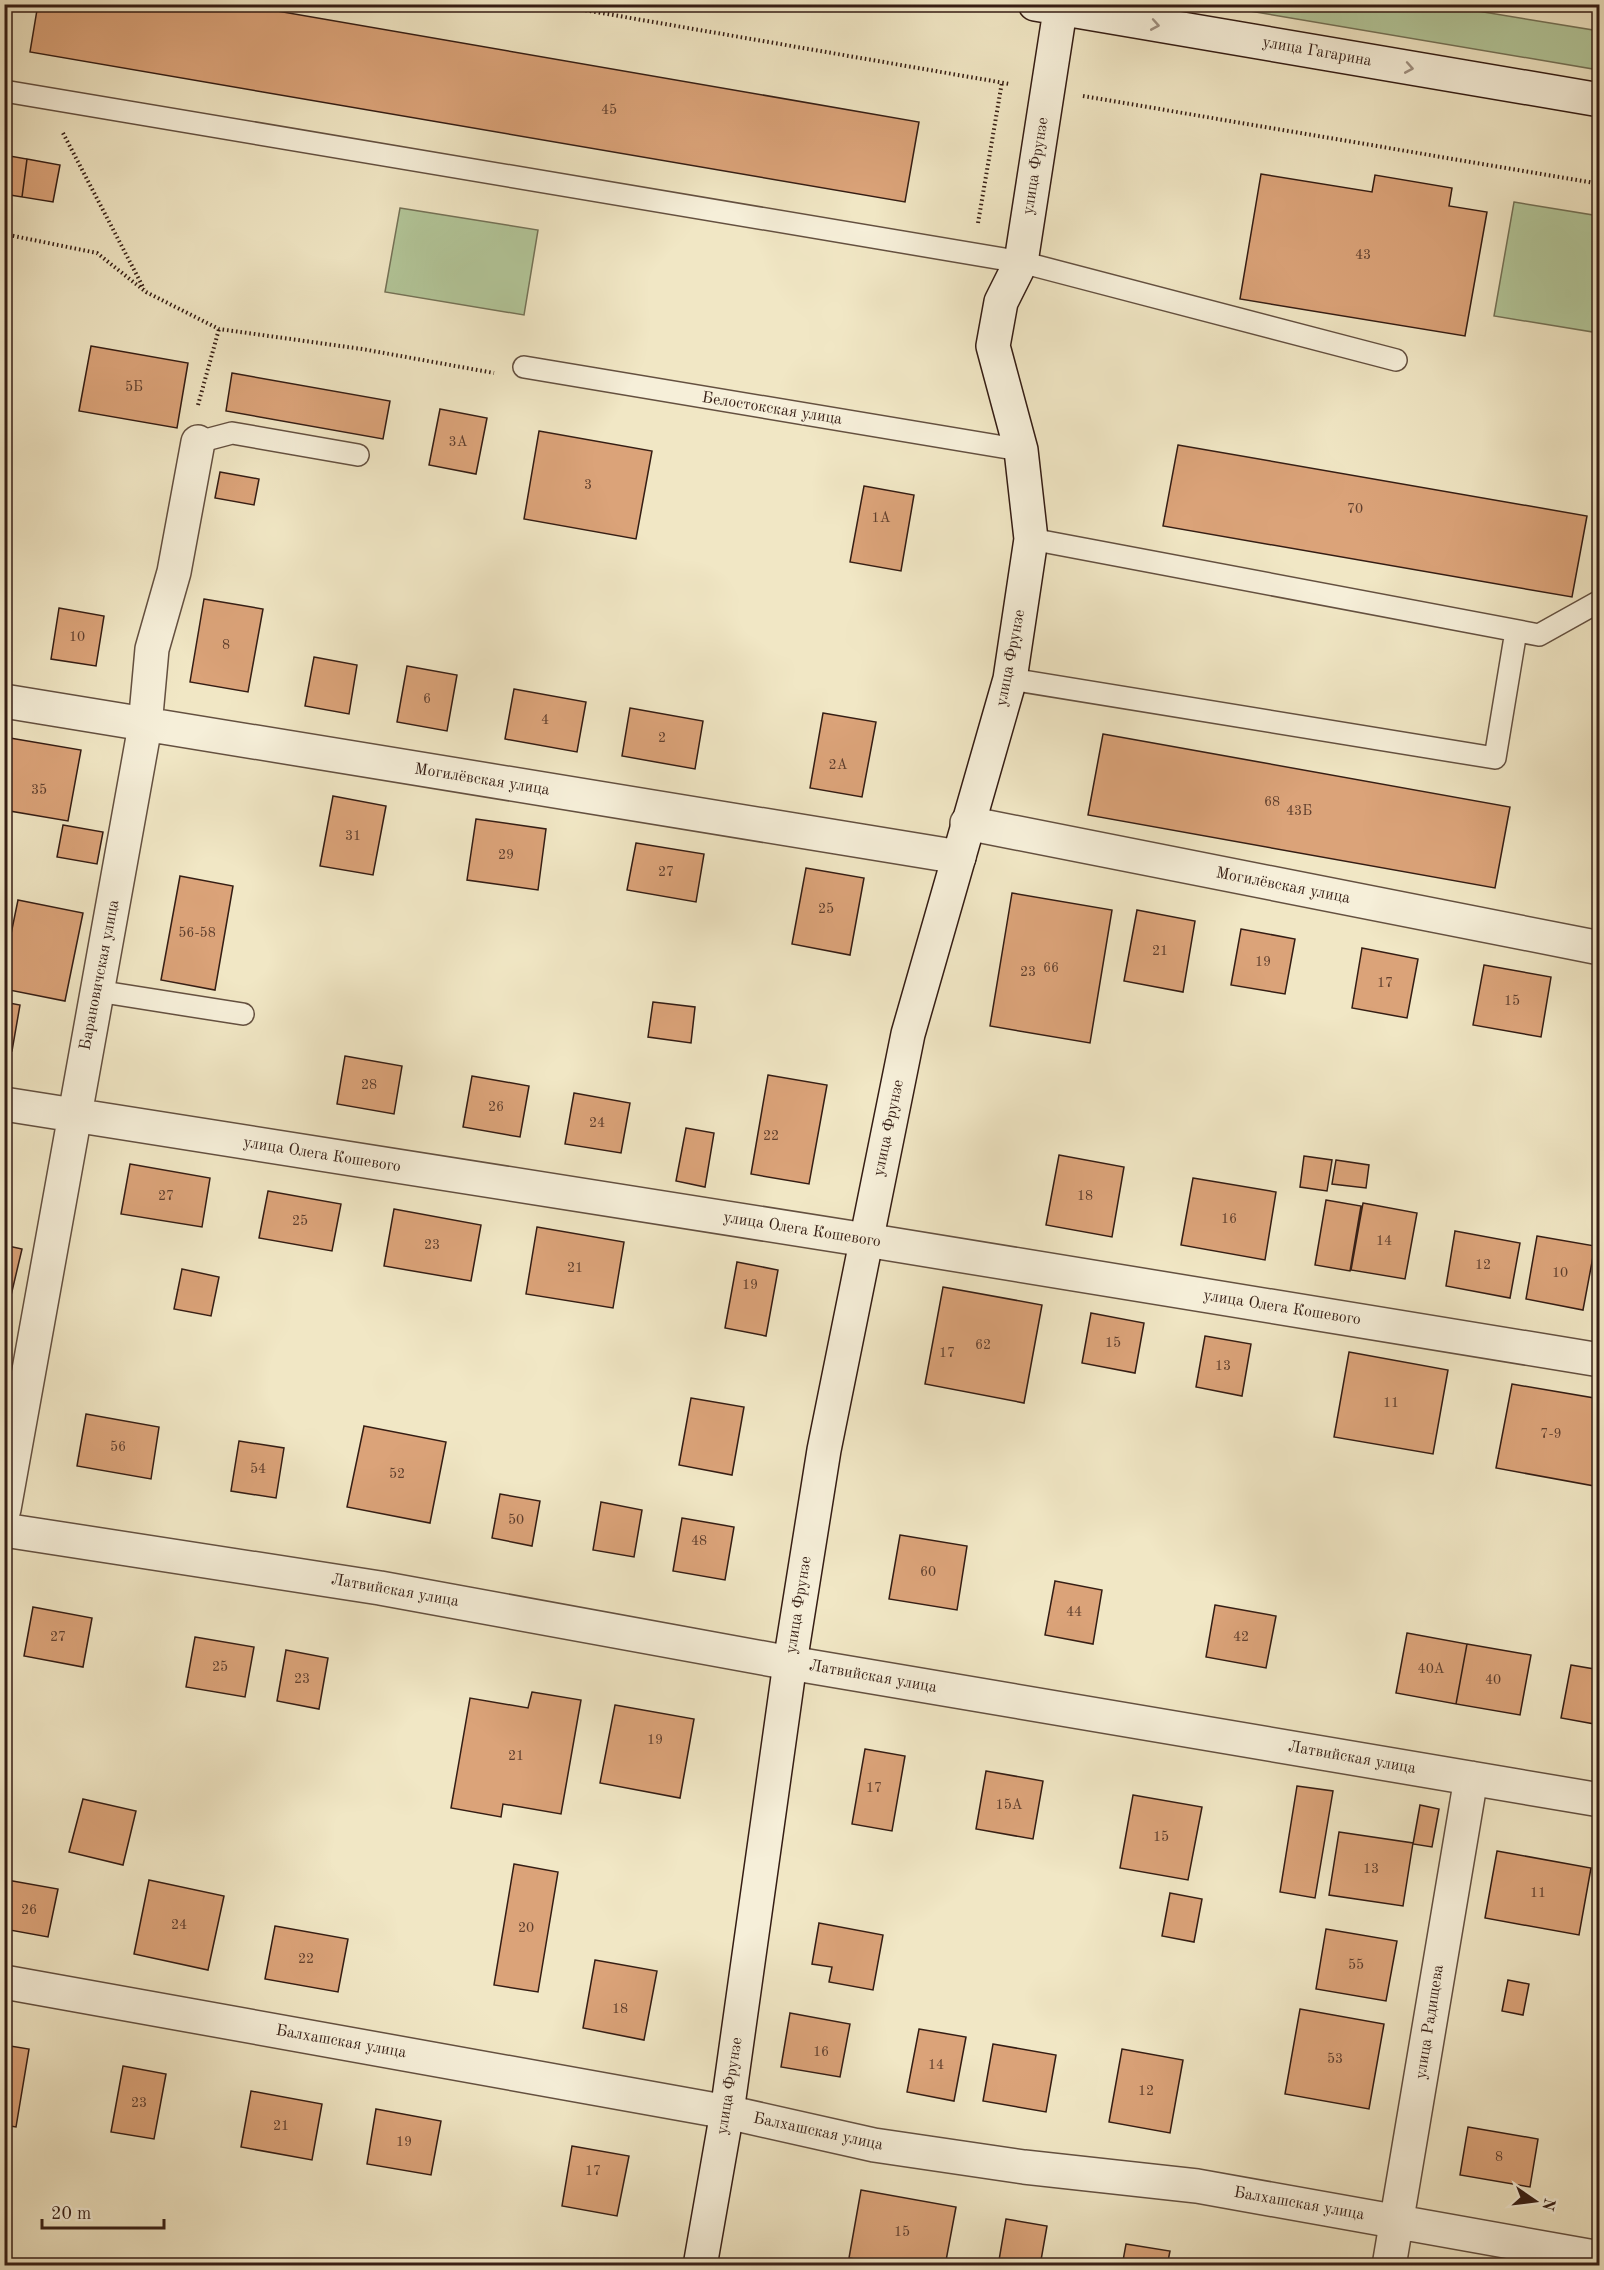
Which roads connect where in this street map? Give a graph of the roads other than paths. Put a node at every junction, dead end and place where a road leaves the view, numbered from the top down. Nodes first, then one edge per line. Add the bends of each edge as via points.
1 (1052, 6) edge
2 (4, 91) edge
3 (1599, 100) edge
4 (1021, 262) junction
5 (1396, 360) dead end
6 (524, 367) road end
7 (198, 442) joint
8 (1021, 450) junction
9 (358, 455) dead end
10 (1031, 539) junction
11 (1599, 601) edge
12 (1516, 631) junction
13 (1010, 680) junction
14 (4, 701) edge
15 (145, 726) junction
16 (967, 823) junction
17 (959, 857) junction
18 (1599, 948) edge
19 (97, 991) junction
20 (243, 1014) dead end
21 (4, 1104) edge
22 (73, 1116) junction
23 (866, 1240) junction
24 (1599, 1360) edge
25 (4, 1509) edge
26 (4, 1530) edge
27 (790, 1663) junction
28 (1471, 1778) junction
29 (1599, 1800) edge
30 (4, 1982) edge
31 (727, 2112) junction
32 (1396, 2222) junction
33 (1599, 2258) edge
34 (700, 2265) edge
35 (1389, 2265) edge

1 -> 3 street, улица Гагарина
1 - 4 street, улица Фрунзе
2 - 4 lane
4 - 5 lane
4 - 8 street, улица Фрунзе via 1001,302 993,345
6 - 8 lane, Белостокская улица
7 - 9 lane via 232,433
7 - 15 street, Барановичская улица via 174,572 152,649
8 - 10 street, улица Фрунзе
10 - 12 lane
10 - 13 street, улица Фрунзе
11 - 12 lane via 1539,635
12 - 13 lane via 1495,758
13 - 16 street, улица Фрунзе
14 - 15 street, Могилёвская улица
15 - 17 street, Могилёвская улица
15 - 19 street, Барановичская улица
16 - 17 street, улица Фрунзе
16 - 18 street, Могилёвская улица
17 - 23 street, улица Фрунзе via 908,1034
19 - 20 lane
19 - 22 street, Барановичская улица
21 - 22 street, улица Олега Кошевого
22 - 23 street, улица Олега Кошевого
22 - 25 street, Барановичская улица
23 - 24 street, улица Олега Кошевого
23 - 27 street, улица Фрунзе via 824,1450
26 - 27 street, Латвийская улица via 380,1588
27 - 28 street, Латвийская улица
27 - 31 street, улица Фрунзе
28 - 29 street, Латвийская улица
28 - 32 street, улица Радищева
30 - 31 street, Балхашская улица
31 - 32 street, Балхашская улица via 874,2145 1197,2186
31 - 34 street, улица Фрунзе
32 - 33 street, Балхашская улица
32 - 35 street, улица Радищева

